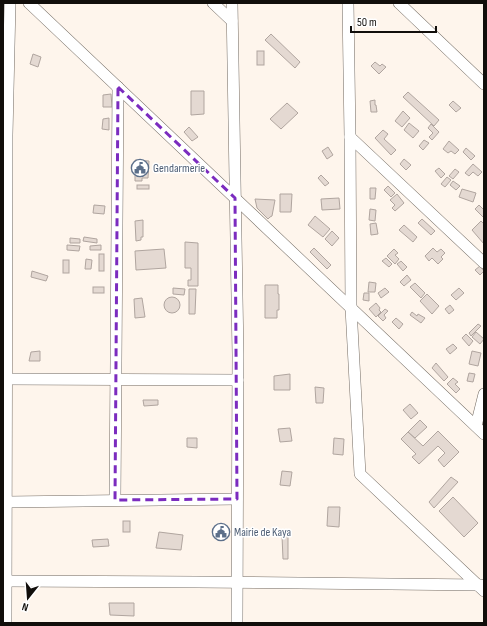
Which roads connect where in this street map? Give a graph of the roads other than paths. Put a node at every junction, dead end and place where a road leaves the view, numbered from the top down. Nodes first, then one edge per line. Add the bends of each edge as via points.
1 (10, 3) edge
2 (29, 3) edge
3 (213, 3) edge
4 (232, 3) edge
5 (348, 3) edge
6 (399, 3) edge
7 (232, 21) junction
8 (484, 84) edge
9 (118, 87) junction
10 (350, 137) junction
11 (235, 198) junction
12 (484, 263) edge
13 (351, 308) junction
14 (5, 379) edge
15 (116, 380) junction
16 (238, 380) junction
17 (484, 394) edge
18 (476, 426) junction
19 (484, 434) edge
20 (237, 499) junction
21 (115, 500) junction
22 (7, 502) junction
23 (5, 581) edge
24 (237, 582) junction
25 (482, 587) edge
26 (6, 623) edge
27 (237, 623) edge

1 - 14 street
2 - 9 street
3 - 7 street
4 - 7 street
5 - 10 street
6 - 8 street
7 - 11 street
9 - 11 street
9 - 15 street
10 - 12 street
10 - 13 street
11 - 13 street
11 - 16 street
13 - 18 street
13 - 25 street via 360,474
14 - 15 street
14 - 22 street
15 - 16 street
15 - 21 street
16 - 20 street
17 - 18 street
18 - 19 street
20 - 21 street
20 - 24 street
21 - 22 street
22 - 23 street
23 - 24 street
23 - 26 street
24 - 25 street
24 - 27 street

